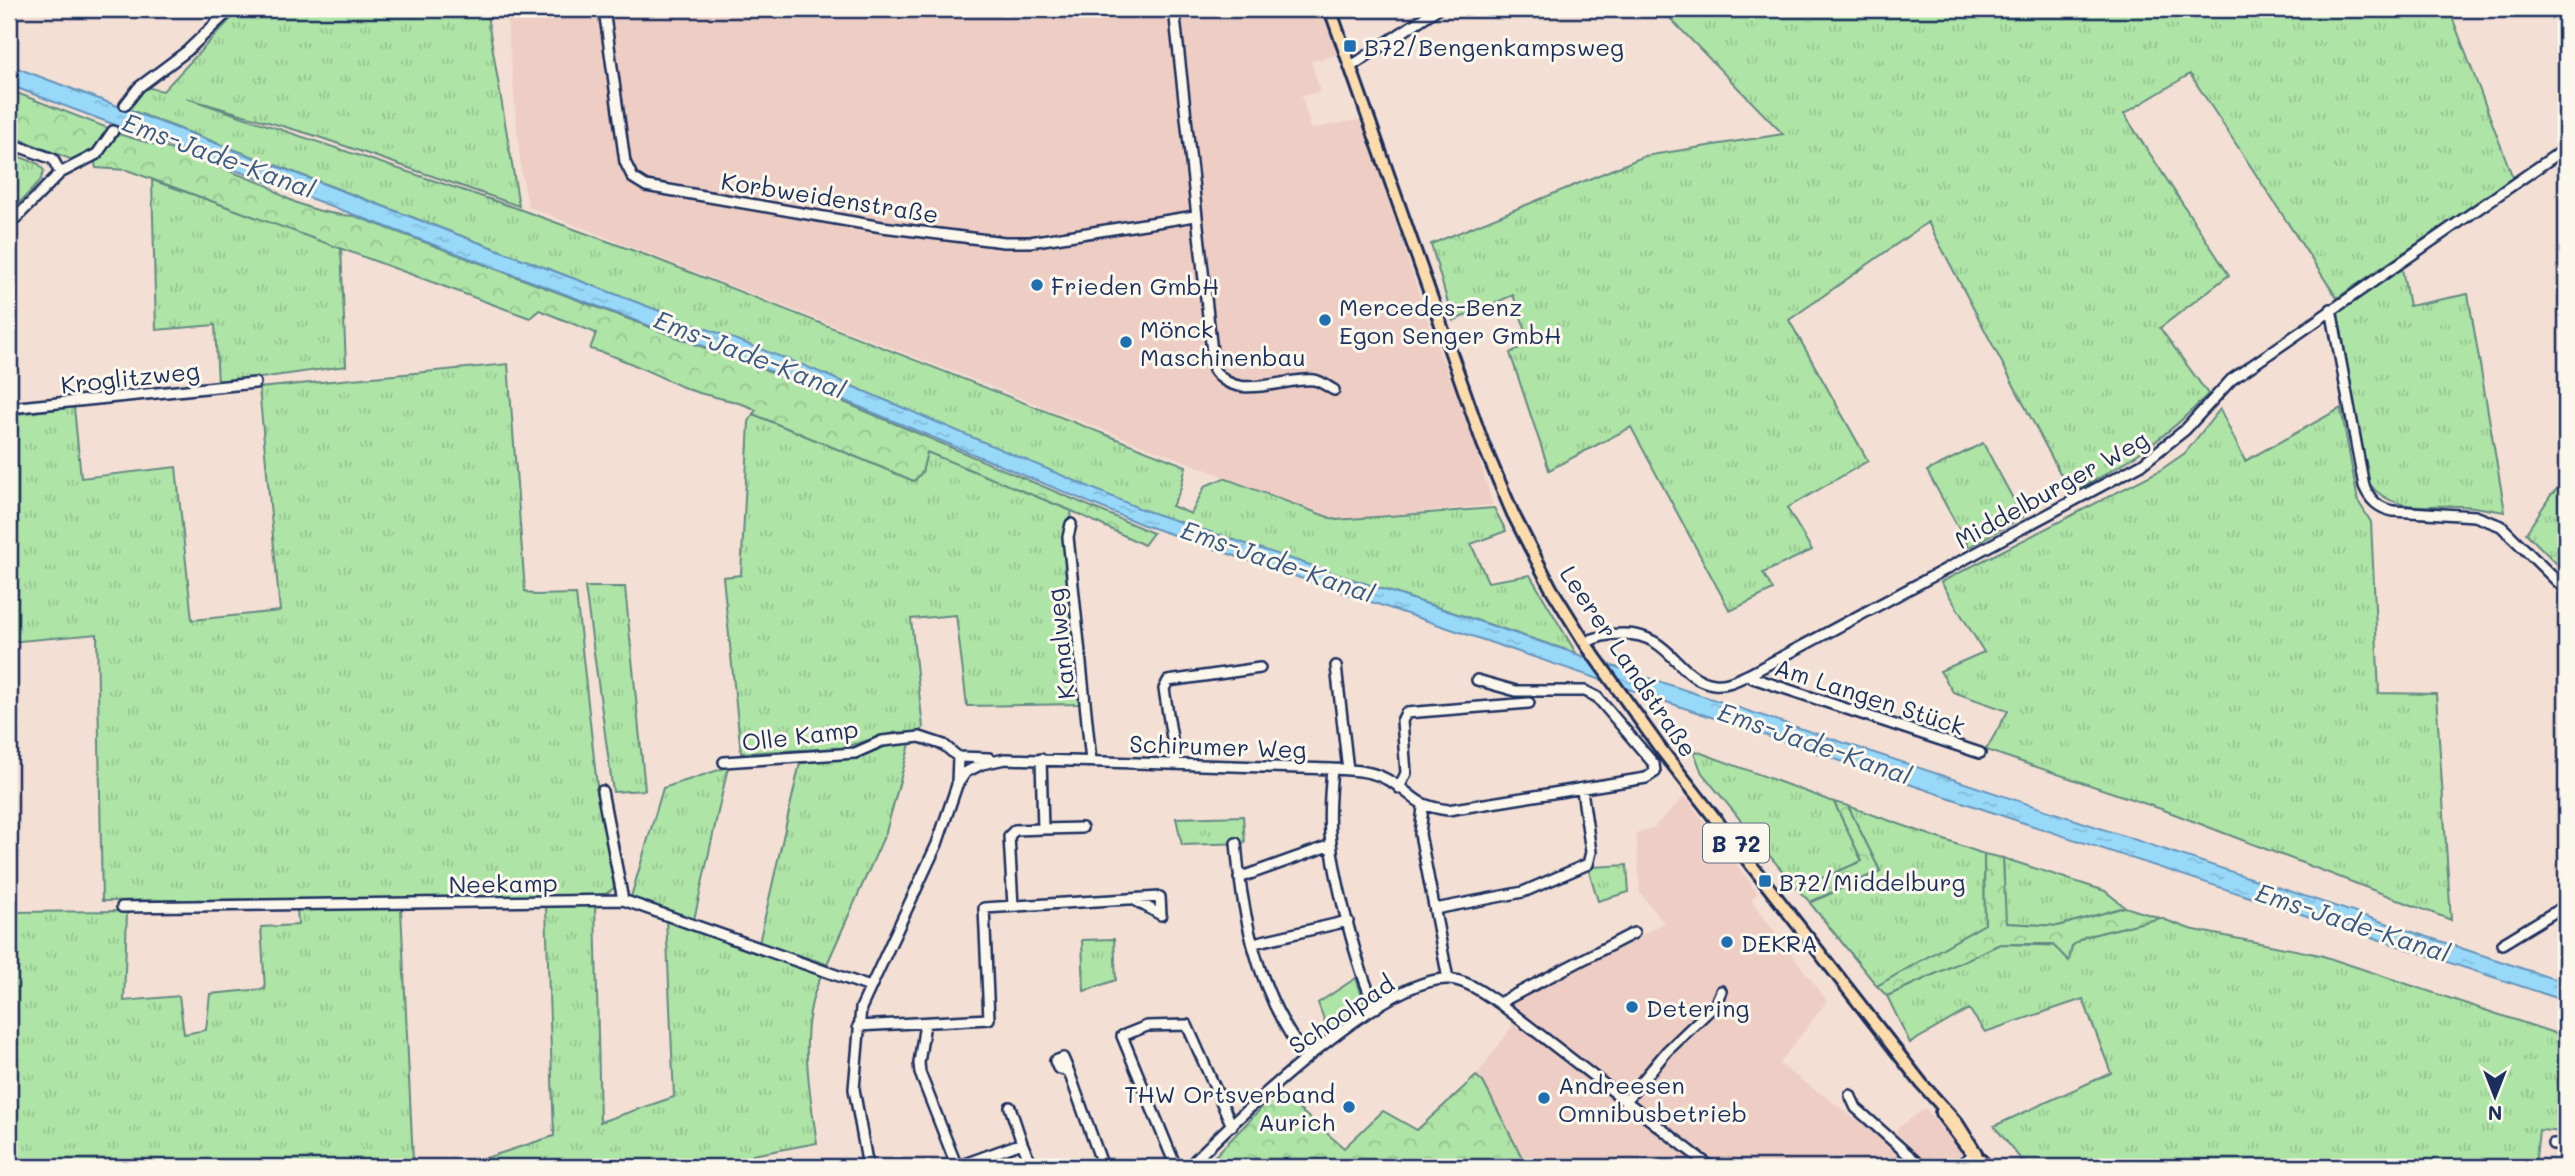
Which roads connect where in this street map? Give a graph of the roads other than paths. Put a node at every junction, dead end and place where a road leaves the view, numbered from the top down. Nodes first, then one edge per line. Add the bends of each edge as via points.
1 (231, 9) edge
2 (604, 9) edge
3 (1174, 9) edge
4 (1330, 9) edge
5 (1437, 9) edge
6 (1350, 67) junction
7 (125, 105) dead end
8 (113, 131) dead end
9 (9, 143) edge
10 (2566, 148) edge
11 (60, 173) junction
12 (1195, 216) junction
13 (9, 225) edge
14 (2331, 309) junction
15 (255, 383) dead end
16 (1334, 390) dead end
17 (9, 408) edge
18 (1071, 524) dead end
19 (2566, 590) edge
20 (1586, 645) junction
21 (1336, 666) dead end
22 (1260, 668) dead end
23 (1750, 674) junction
24 (1477, 680) dead end
25 (1529, 702) dead end
26 (1980, 753) dead end
27 (958, 757) junction
28 (1005, 759) junction
29 (1041, 759) junction
30 (1091, 761) junction
31 (724, 762) dead end
32 (1176, 763) junction
33 (1332, 769) junction
34 (1348, 770) junction
35 (957, 785) junction
36 (1399, 788) junction
37 (1582, 790) junction
38 (602, 791) dead end
39 (1423, 807) junction
40 (1082, 828) dead end
41 (1043, 829) junction
42 (1236, 843) dead end
43 (1331, 845) junction
44 (1239, 877) junction
45 (1133, 899) dead end
46 (623, 900) junction
47 (1013, 905) junction
48 (2566, 905) edge
49 (122, 907) dead end
50 (1435, 909) junction
51 (1348, 921) junction
52 (1634, 933) dead end
53 (1254, 943) junction
54 (2502, 944) dead end
55 (1448, 979) junction
56 (870, 986) junction
57 (1721, 991) dead end
58 (1499, 1003) junction
59 (1376, 1008) junction
60 (925, 1023) junction
61 (858, 1026) junction
62 (1307, 1058) junction
63 (1069, 1072) dead end
64 (1850, 1095) dead end
65 (1625, 1102) junction
66 (1010, 1107) dead end
67 (1231, 1126) junction
68 (1022, 1143) junction
69 (2553, 1144) dead end
70 (2566, 1145) edge
71 (1981, 1162) edge
72 (868, 1167) edge
73 (957, 1167) edge
74 (1032, 1167) edge
75 (1103, 1167) edge
76 (1176, 1167) edge
77 (1188, 1167) edge
78 (1711, 1167) edge
79 (1922, 1167) edge
80 (1957, 1167) edge

1 - 7 street via 187,51 139,87
2 - 12 street, Korbweidenstraße via 625,162 633,178 646,186 882,227 1004,242 1030,242
3 - 12 street
4 - 6 main road, Leerer Landstraße / B 72
5 - 6 street
6 - 20 main road, Leerer Landstraße / B 72 via 1485,451 1551,588
8 - 11 street via 97,154
9 - 11 street via 53,159
10 - 14 street, Middelburger Weg
11 - 13 street
12 - 16 street via 1211,354 1220,379 1244,387 1316,380
14 - 19 street via 2370,498 2393,512 2475,516 2501,526
14 - 23 street, Middelburger Weg via 2231,380 2185,430 2142,464
15 - 17 street, Kroglitzweg
18 - 30 street, Kanalweg via 1068,537
20 - 23 street, Middelburger Weg via 1601,635 1637,634 1657,642 1705,682 1724,684
20 - 71 main road, Leerer Landstraße / B 72 via 1956,1123
21 - 34 street
22 - 32 street via 1168,681 1164,689
23 - 26 street, Am Langen Stück
24 - 37 street via 1516,691 1585,691 1597,697 1654,764 1650,778
25 - 36 street via 1406,713 1402,720 1406,773
27 - 28 street, Olle Kamp
27 - 31 street, Olle Kamp via 944,745 920,737 882,741 855,753
27 - 35 street
28 - 29 street, Schirumer Weg
28 - 35 street, Schirumer Weg via 974,768
29 - 30 street, Schirumer Weg
29 - 41 street
30 - 32 street, Schirumer Weg
32 - 33 street, Schirumer Weg
33 - 34 street, Schirumer Weg
33 - 43 street
34 - 36 street, Schirumer Weg via 1373,773
35 - 56 street via 937,844
36 - 39 street, Schirumer Weg
37 - 39 street via 1448,810
37 - 50 street via 1591,852 1588,864 1523,892
38 - 46 street
39 - 50 street via 1420,834
40 - 41 street
41 - 47 street via 1015,830 1009,836
42 - 44 street
43 - 44 street
43 - 51 street
44 - 53 street
45 - 47 street
46 - 49 street, Neekamp
46 - 56 street, Neekamp
47 - 60 street via 984,908 989,1019
48 - 54 street
50 - 55 street
51 - 53 street
51 - 59 street
52 - 58 street
53 - 62 street via 1269,998
55 - 58 street, Schoolpad via 1466,983
55 - 59 street, Schoolpad via 1422,984
56 - 61 street
57 - 65 street via 1715,1004 1667,1051
58 - 65 street, Schoolpad
59 - 62 street, Schoolpad
60 - 61 street
60 - 73 street via 920,1073
61 - 72 street via 854,1089
62 - 67 street, Schoolpad
63 - 75 street
64 - 79 street via 1856,1108
65 - 78 street, Schoolpad
66 - 68 street
67 - 76 street via 1187,1025 1147,1026 1122,1036
67 - 77 street, Schoolpad
68 - 73 street
68 - 74 street
69 - 70 street
71 - 80 street

